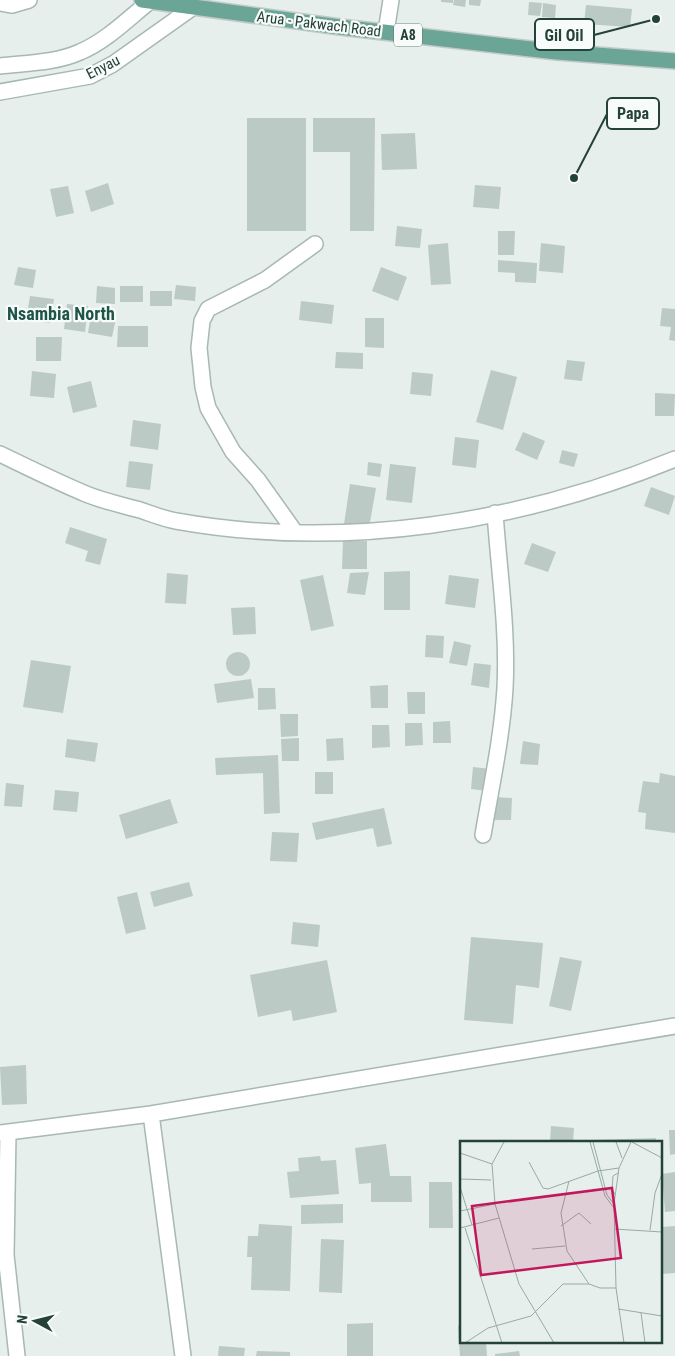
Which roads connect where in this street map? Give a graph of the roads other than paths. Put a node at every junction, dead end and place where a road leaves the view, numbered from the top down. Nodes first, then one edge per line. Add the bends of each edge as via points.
1 (28, 0) edge
2 (391, 0) edge
3 (146, 1) edge
4 (0, 3) edge
5 (192, 8) junction
6 (386, 32) junction
7 (675, 61) edge
8 (0, 66) edge
9 (0, 92) edge
10 (315, 244) dead end
11 (0, 454) edge
12 (675, 459) edge
13 (494, 514) junction
14 (295, 532) junction
15 (483, 835) dead end
16 (675, 1026) edge
17 (151, 1114) junction
18 (4, 1133) edge
19 (16, 1356) edge
20 (184, 1356) edge

1 - 4 street via 12,5
2 - 6 street
3 - 5 main road, Arua - Pakwach Road / A8
3 - 8 street, Enyau via 99,42 80,53 58,60
5 - 6 main road, Arua - Pakwach Road / A8
5 - 9 street, Enyau via 114,64 90,76
6 - 7 main road, Arua - Pakwach Road / A8 via 557,52
10 - 14 street via 265,280 208,309 202,321 199,348 208,408 233,452 258,480
11 - 14 street via 87,494 175,521
12 - 13 street via 545,503
13 - 14 street via 428,527
13 - 15 street via 504,628 505,688
16 - 17 street
17 - 18 street
17 - 20 street
18 - 19 street via 6,1255

